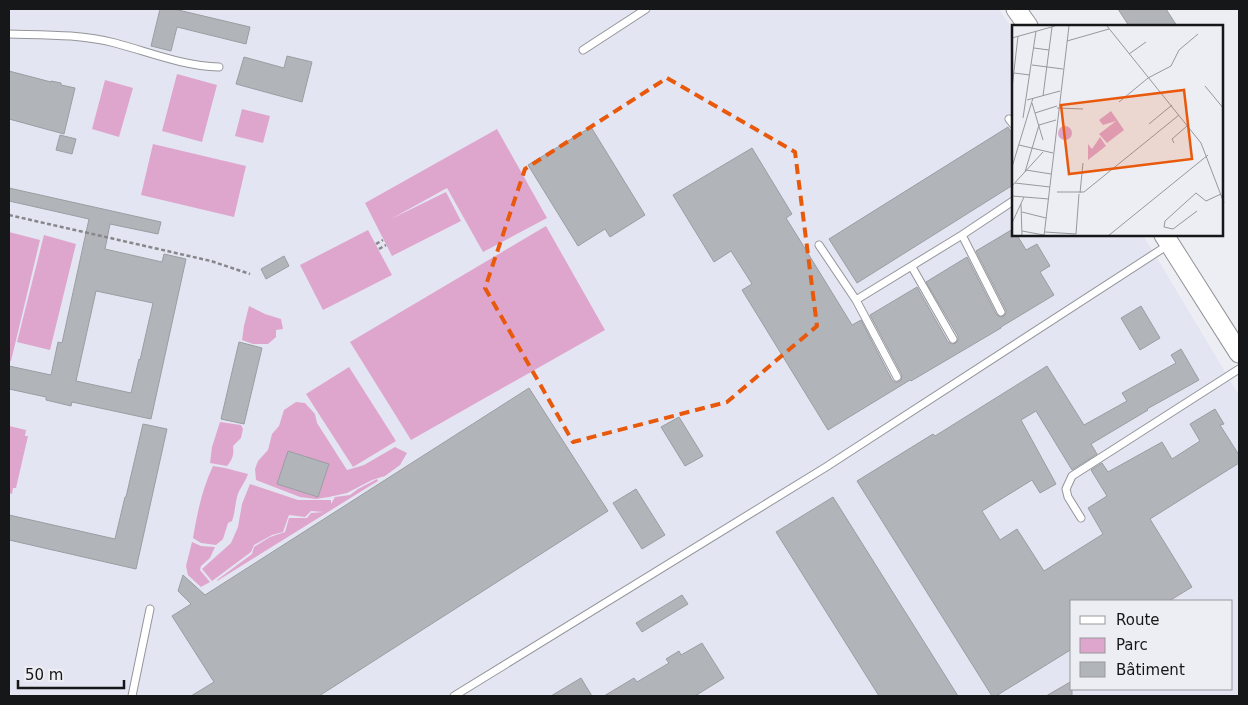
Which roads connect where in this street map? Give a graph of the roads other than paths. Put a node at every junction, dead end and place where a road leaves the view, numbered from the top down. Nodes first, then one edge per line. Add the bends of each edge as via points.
1 (646, 9) edge
2 (1016, 9) edge
3 (1027, 25) edge
4 (9, 34) edge
5 (583, 50) dead end
6 (219, 67) dead end
7 (1012, 202) edge
8 (962, 236) junction
9 (1167, 239) edge
10 (820, 245) dead end
11 (912, 267) junction
12 (856, 300) junction
13 (1001, 312) dead end
14 (953, 339) dead end
15 (1239, 353) edge
16 (1239, 369) edge
17 (898, 377) dead end
18 (1081, 518) dead end
19 (150, 609) dead end
20 (132, 696) edge
21 (454, 696) edge

1 - 5 lane
2 - 3 main road
4 - 6 lane via 80,36 204,67
7 - 8 lane
8 - 11 lane
8 - 13 lane
9 - 15 main road
9 - 21 lane via 826,467
10 - 12 lane
11 - 12 lane
11 - 14 lane
12 - 17 lane
16 - 18 lane via 1072,476 1066,488
19 - 20 lane

